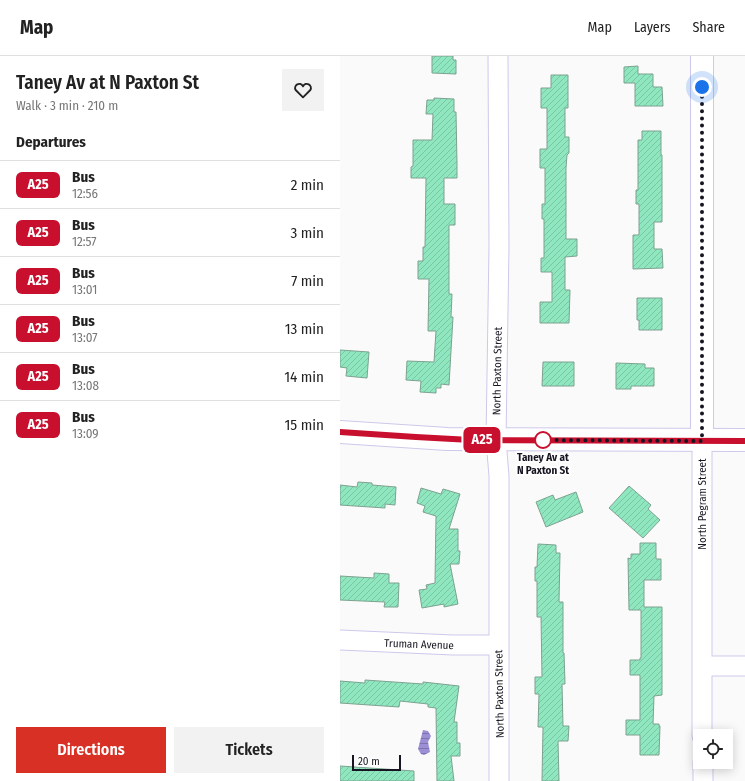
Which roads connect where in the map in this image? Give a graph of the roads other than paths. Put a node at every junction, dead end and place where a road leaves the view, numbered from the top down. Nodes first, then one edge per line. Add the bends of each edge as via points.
1 (498, 56) edge
2 (702, 56) edge
3 (340, 432) edge
4 (496, 440) junction
5 (745, 440) edge
6 (702, 441) junction
7 (340, 640) edge
8 (498, 645) junction
9 (702, 666) junction
10 (745, 666) edge
11 (702, 729) edge
12 (703, 769) edge
13 (499, 781) edge
14 (703, 781) edge

1 - 4 street, North Paxton Street
2 - 6 street, North Pegram Street
3 - 4 street
4 - 6 street
4 - 8 street, North Paxton Street via 499,484
5 - 6 street
6 - 9 street, North Pegram Street
7 - 8 street, Truman Avenue
8 - 13 street, North Paxton Street
9 - 10 street
9 - 11 street, North Pegram Street
12 - 14 street

